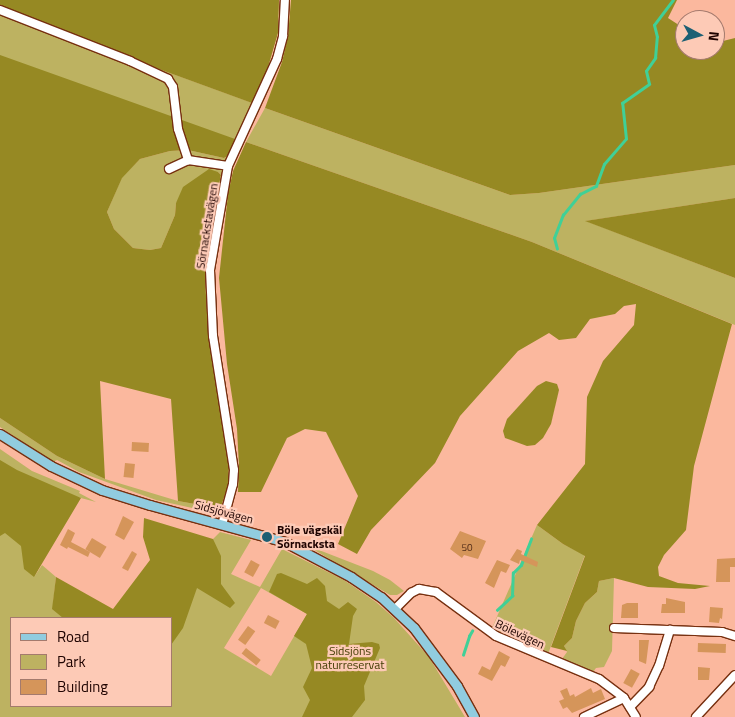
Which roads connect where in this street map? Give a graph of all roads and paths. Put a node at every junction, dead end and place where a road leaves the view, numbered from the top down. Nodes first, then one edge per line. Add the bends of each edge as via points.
1 (285, 0) edge
2 (0, 10) edge
3 (188, 160) junction
4 (228, 166) junction
5 (169, 169) dead end
6 (0, 434) edge
7 (222, 525) junction
8 (395, 609) junction
9 (614, 628) dead end
10 (670, 630) junction
11 (735, 636) edge
12 (735, 675) edge
13 (624, 698) junction
14 (630, 707) junction
15 (474, 717) edge
16 (584, 717) edge
17 (636, 717) edge
18 (696, 717) edge

1 - 4 street, Sörnackstavägen via 284,36 277,59
2 - 3 street via 73,37 168,79 173,86 178,128
3 - 4 street
3 - 5 street
4 - 7 street, Sörnackstavägen via 210,270 213,336 234,470
6 - 7 main road, Sidsjövägen via 51,466 102,490
7 - 8 main road, Sidsjövägen via 285,542 351,577
8 - 13 street, Bölevägen via 419,589 436,592 496,636 599,679
8 - 15 main road, Sidsjövägen via 430,648
9 - 10 street
10 - 11 street via 722,632
10 - 14 street via 652,680
12 - 18 street
13 - 14 street, Bölevägen
13 - 16 street
14 - 17 street, Bölevägen

